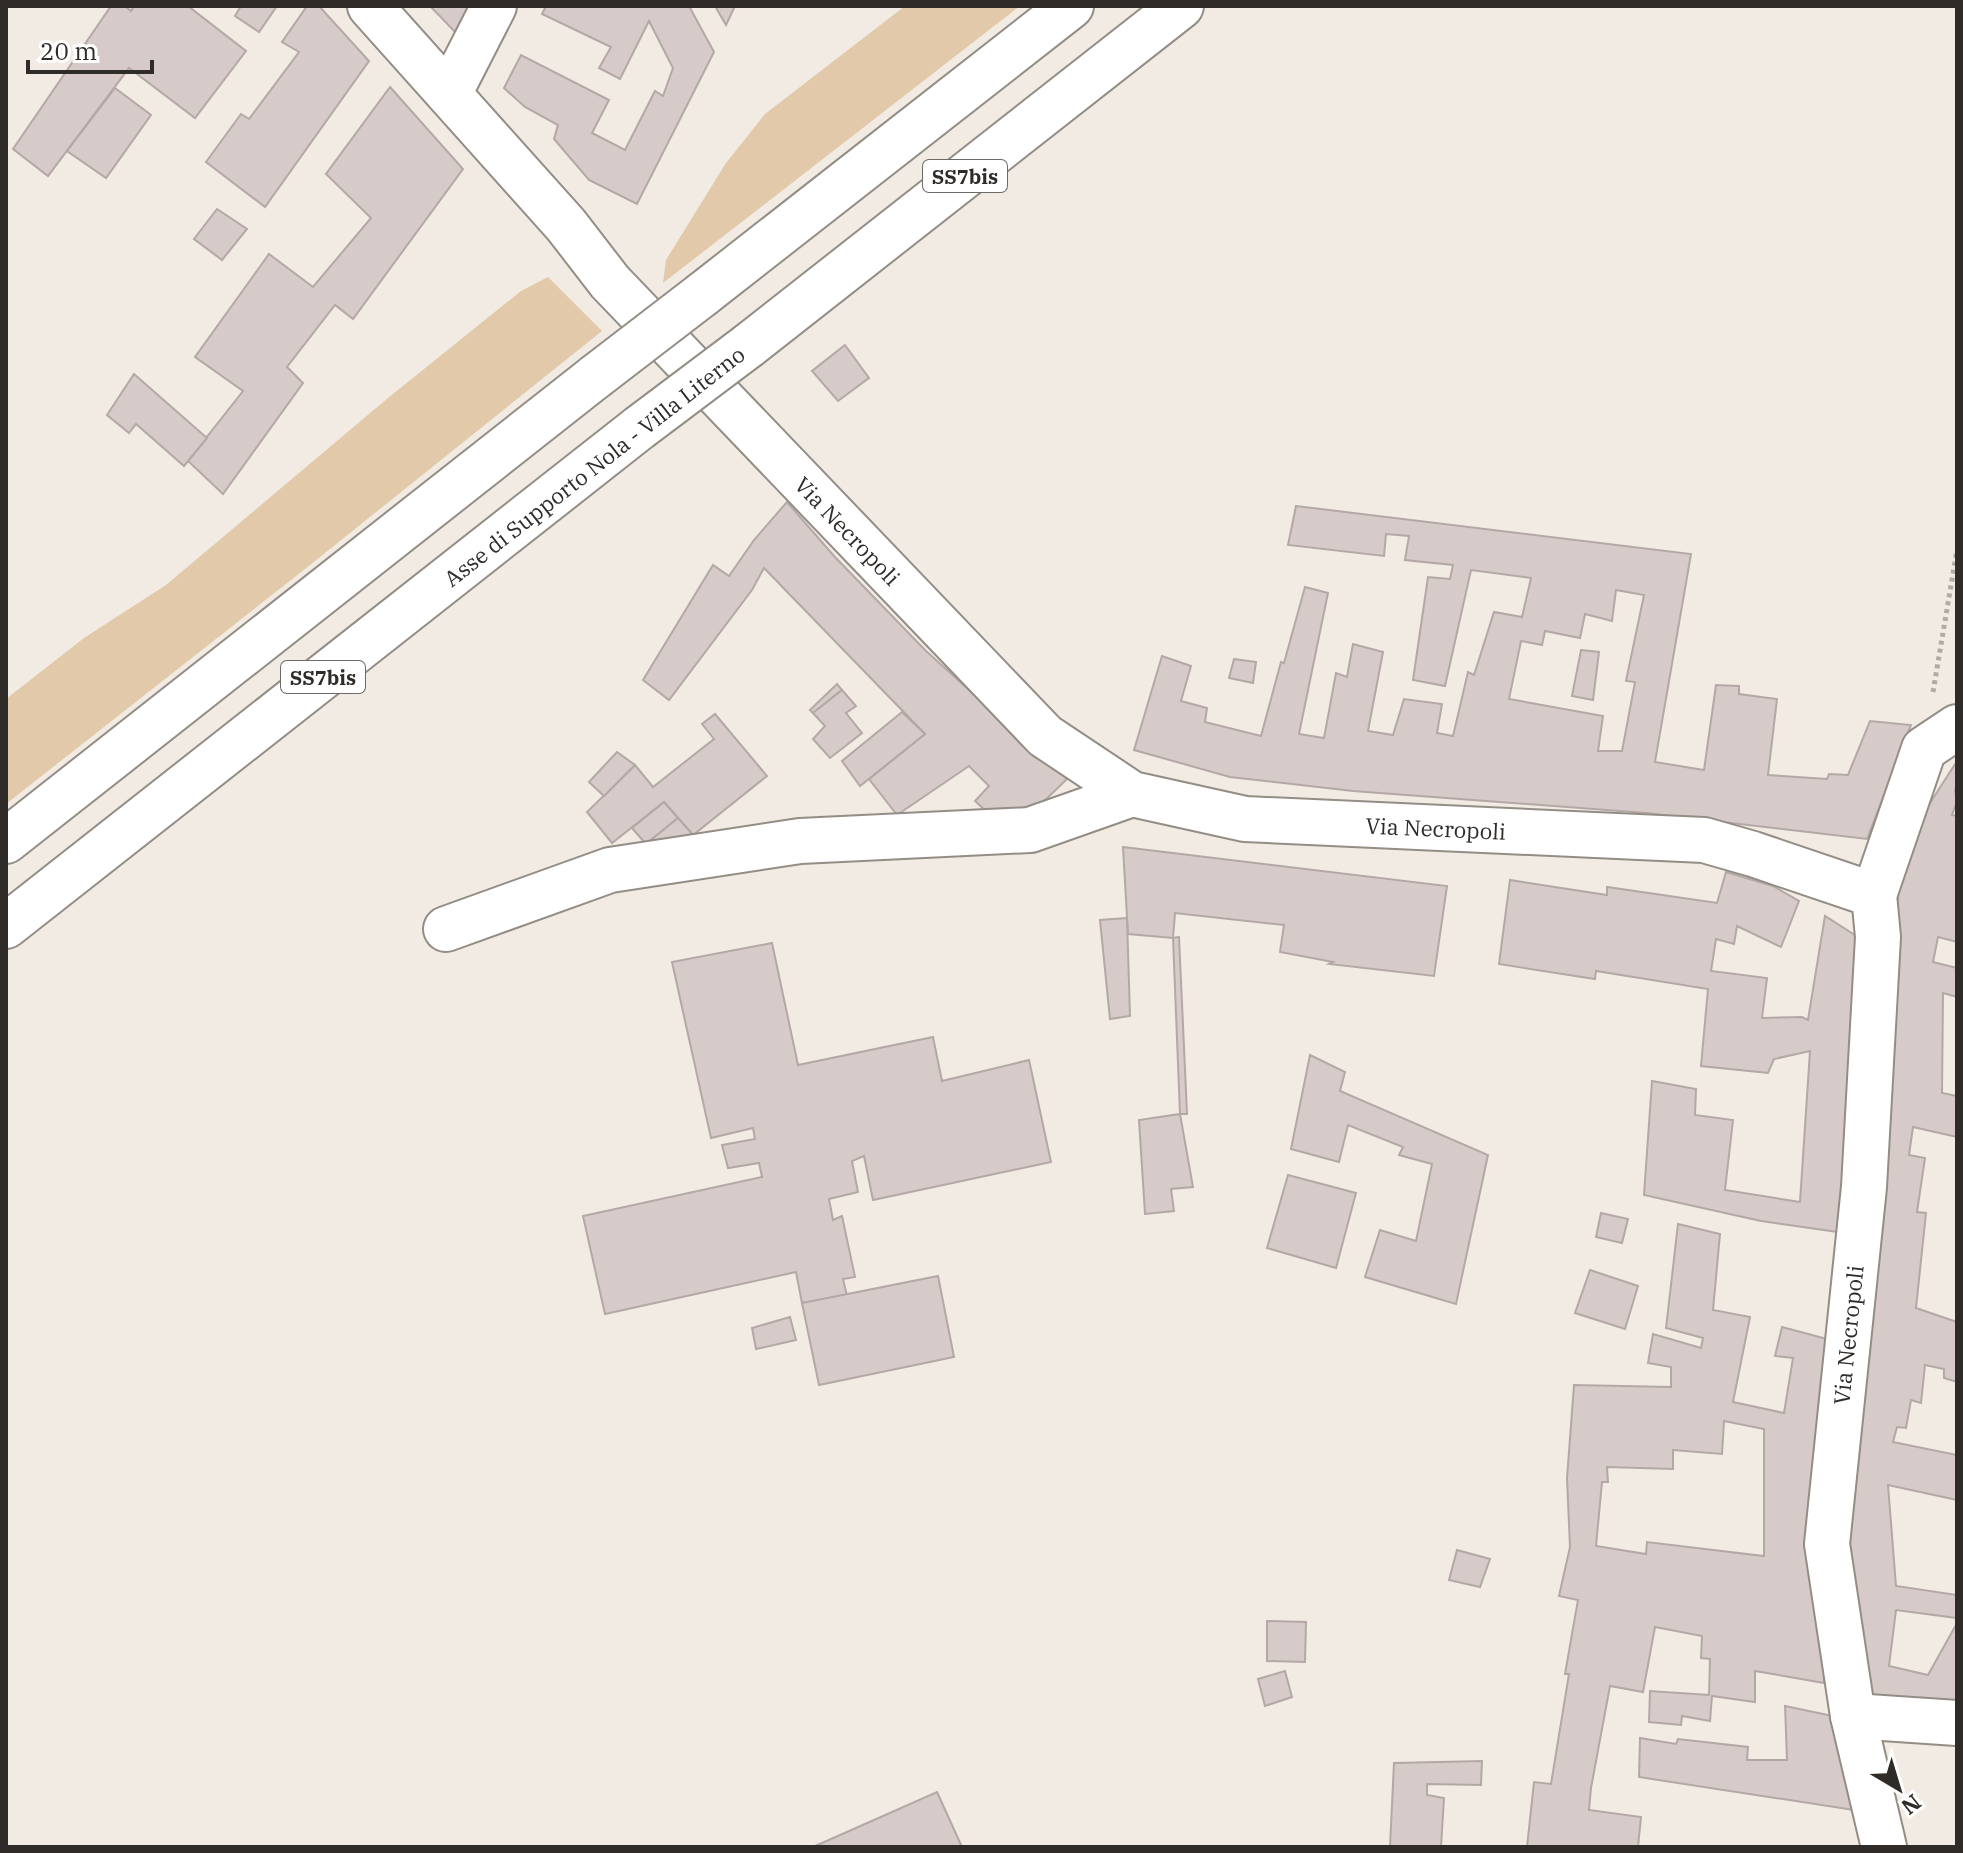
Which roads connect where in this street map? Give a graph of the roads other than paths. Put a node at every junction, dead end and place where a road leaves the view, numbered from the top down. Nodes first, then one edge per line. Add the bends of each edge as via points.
1 (370, 6) edge
2 (494, 6) edge
3 (1071, 6) edge
4 (1181, 6) edge
5 (449, 94) junction
6 (1940, 738) edge
7 (1132, 794) junction
8 (6, 841) edge
9 (1874, 895) junction
10 (6, 926) edge
11 (446, 929) dead end
12 (1853, 1716) junction
13 (1957, 1723) edge
14 (1884, 1847) edge

1 - 5 main road, Via Necropoli
2 - 5 main road
3 - 8 main road, SS7bis, bridge
4 - 10 main road, Asse di Supporto Nola - Villa Literno / SS7bis, bridge
5 - 7 main road, Via Necropoli via 610,282 1045,736
6 - 9 main road
7 - 9 main road, Via Necropoli via 1245,819 1704,840
7 - 11 main road via 1030,830 800,841 610,870
9 - 12 main road, Via Necropoli via 1878,937 1864,1187 1827,1544
12 - 13 main road
12 - 14 main road, Via Necropoli

